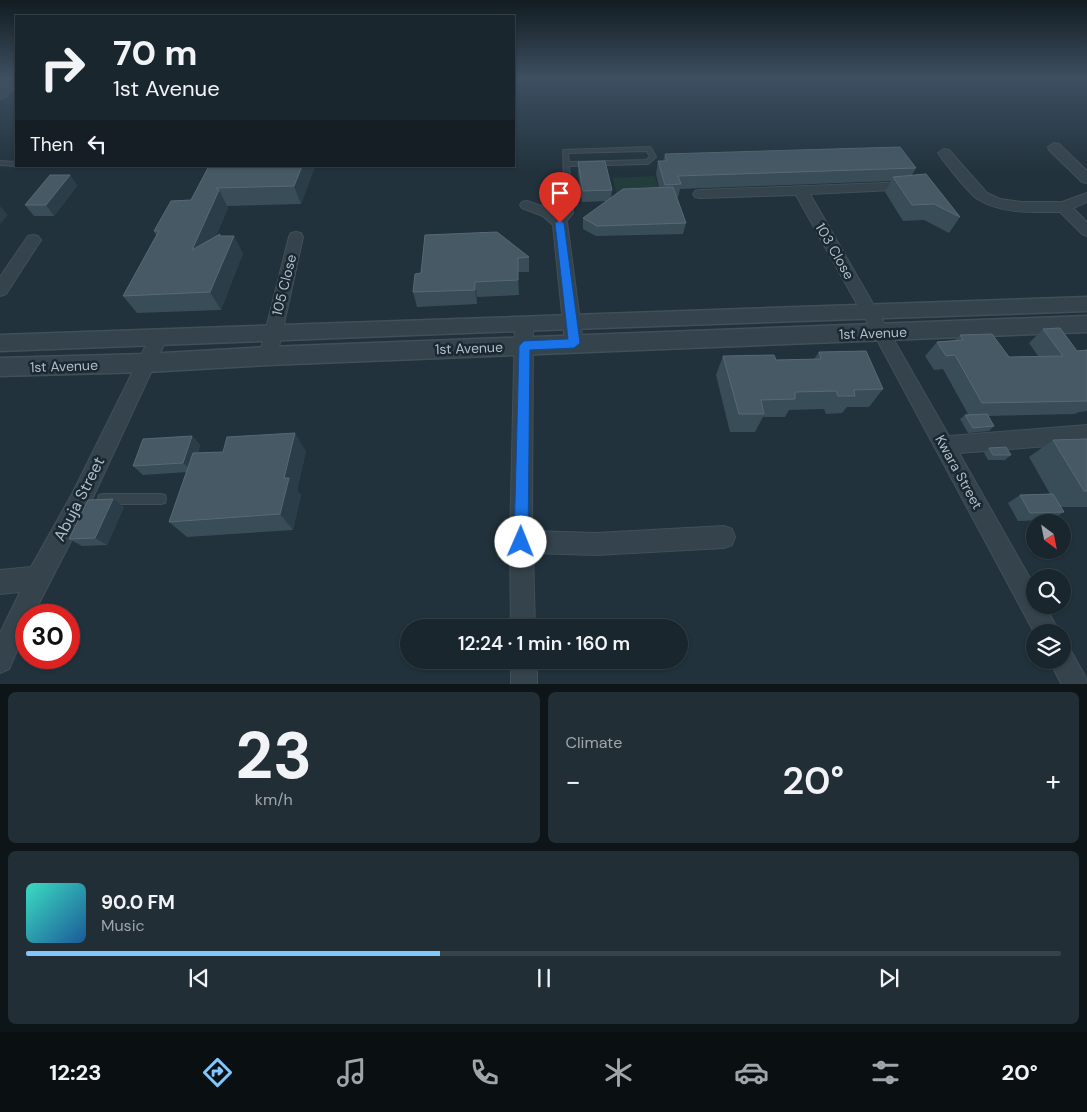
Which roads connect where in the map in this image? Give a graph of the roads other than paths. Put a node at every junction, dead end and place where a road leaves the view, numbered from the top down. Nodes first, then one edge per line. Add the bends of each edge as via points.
1 (1054, 147) dead end
2 (944, 154) dead end
3 (0, 163) edge
4 (15, 164) edge
5 (567, 164) junction
6 (1087, 179) edge
7 (910, 186) edge
8 (801, 191) junction
9 (700, 194) dead end
10 (1087, 197) edge
11 (527, 204) dead end
12 (1064, 207) junction
13 (560, 223) junction
14 (1087, 231) edge
15 (296, 237) dead end
16 (33, 240) dead end
17 (0, 290) edge
18 (1087, 304) edge
19 (869, 311) junction
20 (571, 321) junction
21 (524, 324) junction
22 (1087, 324) edge
23 (882, 332) junction
24 (273, 333) junction
25 (158, 338) junction
26 (0, 343) edge
27 (574, 343) junction
28 (524, 346) junction
29 (268, 356) junction
30 (146, 363) junction
31 (0, 367) edge
32 (1087, 434) edge
33 (944, 445) junction
34 (161, 499) dead end
35 (80, 500) junction
36 (724, 536) dead end
37 (521, 542) junction
38 (38, 578) junction
39 (0, 582) edge
40 (523, 619) edge
41 (1043, 624) edge
42 (0, 660) edge
43 (524, 669) edge
44 (1067, 669) edge
45 (524, 684) edge
46 (1076, 684) edge

1 - 6 street
2 - 12 street via 989,201 1014,206
3 - 4 lane
5 - 5 lane via 648,162 653,158 648,148 570,150 565,151
5 - 13 lane via 569,213
7 - 8 street
8 - 9 street
8 - 19 street, 103 Close
10 - 12 street
11 - 13 street via 548,213
12 - 14 street
13 - 20 street
15 - 24 street, 105 Close
16 - 17 street
18 - 19 street, 1st Avenue
19 - 20 street, 1st Avenue
19 - 23 street, Kwara Street
20 - 21 street, 1st Avenue
20 - 27 street
21 - 24 street, 1st Avenue
21 - 28 street
22 - 23 street, 1st Avenue
23 - 27 street, 1st Avenue
23 - 33 street, Kwara Street
24 - 25 street, 1st Avenue
24 - 29 street, 105 Close
25 - 26 street, 1st Avenue
25 - 30 street, Abuja Street
27 - 28 street, 1st Avenue
28 - 29 street, 1st Avenue
28 - 37 street
29 - 30 street, 1st Avenue
30 - 31 street, 1st Avenue
30 - 35 street, Abuja Street
32 - 33 street
33 - 41 street, Kwara Street
34 - 35 lane
35 - 38 street, Abuja Street
36 - 37 street via 596,544
37 - 40 street
38 - 39 street
38 - 42 street, Abuja Street
43 - 45 street
44 - 46 street

